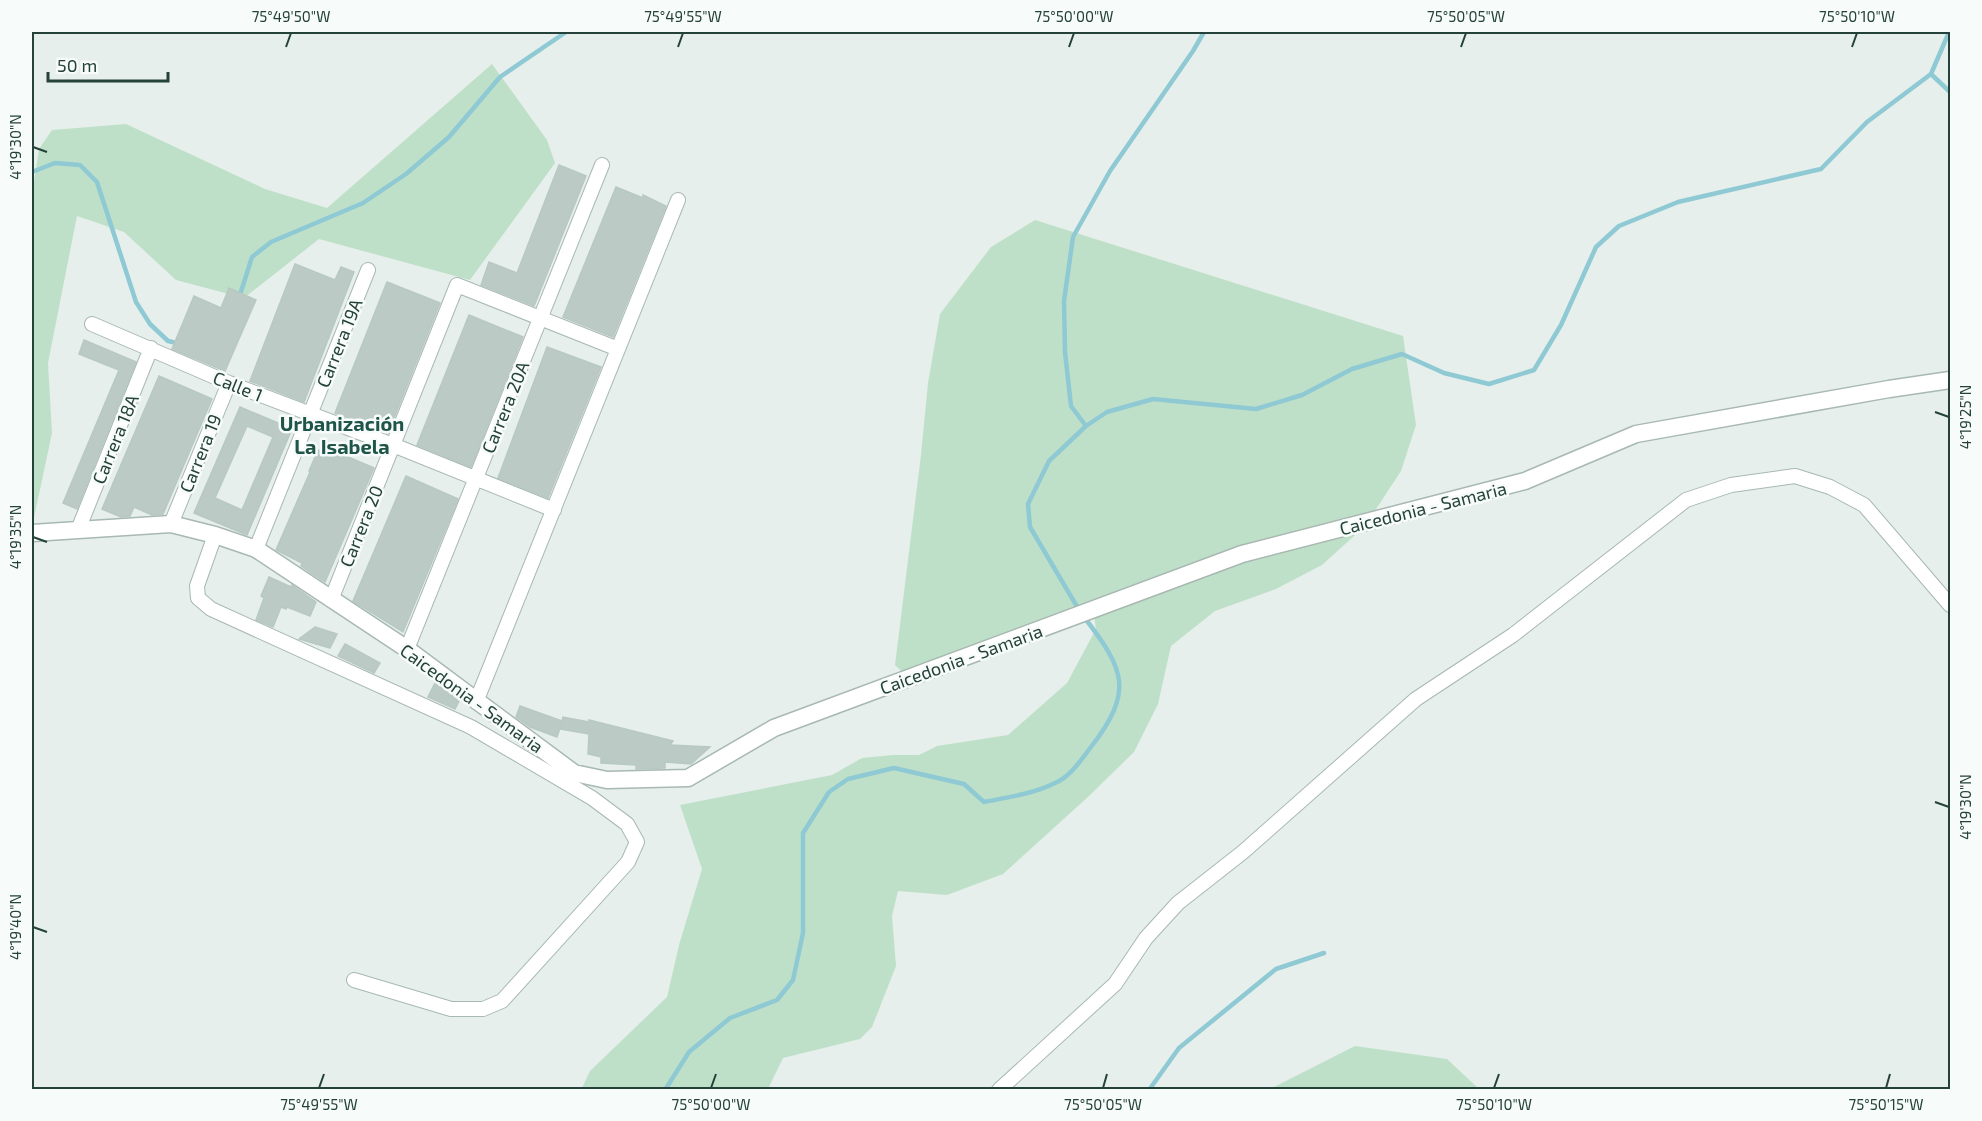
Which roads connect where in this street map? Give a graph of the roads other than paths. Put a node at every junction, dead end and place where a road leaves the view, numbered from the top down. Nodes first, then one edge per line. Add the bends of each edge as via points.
1 (602, 165) dead end
2 (678, 200) dead end
3 (368, 270) dead end
4 (540, 318) junction
5 (92, 324) dead end
6 (152, 348) junction
7 (618, 349) junction
8 (1950, 380) edge
9 (229, 383) junction
10 (310, 414) junction
11 (393, 445) junction
12 (476, 478) junction
13 (554, 510) junction
14 (171, 524) junction
15 (78, 530) junction
16 (32, 533) edge
17 (215, 535) junction
18 (256, 549) junction
19 (331, 600) junction
20 (1950, 605) edge
21 (408, 649) junction
22 (476, 702) junction
23 (354, 980) dead end
24 (999, 1089) edge

1 - 4 street, Carrera 20A
2 - 7 street
3 - 10 street, Carrera 19A
4 - 7 street
4 - 11 street, Carrera 20 via 457,285
4 - 12 street, Carrera 20A
5 - 6 street, Calle 1
6 - 9 street, Calle 1
6 - 15 street, Carrera 18A
7 - 13 street
8 - 22 street, Caicedonia - Samaria via 1636,434 1525,482 1242,554 774,728 688,778 607,780 574,773
9 - 10 street, Calle 1
9 - 14 street, Carrera 19
10 - 11 street, Calle 1
10 - 18 street, Carrera 19A
11 - 12 street, Calle 1
11 - 19 street, Carrera 20
12 - 13 street, Calle 1
12 - 21 street, Carrera 20A
13 - 22 street
14 - 15 street, Caicedonia - Samaria
14 - 17 street, Caicedonia - Samaria
15 - 16 street, Caicedonia - Samaria
17 - 18 street, Caicedonia - Samaria
17 - 23 street via 197,586 198,598 211,609 471,727 592,798 627,824 637,842 628,862 502,1000 483,1010 451,1009
18 - 19 street, Caicedonia - Samaria
19 - 21 street, Caicedonia - Samaria
20 - 24 street via 1864,505 1830,487 1795,476 1731,485 1686,500 1513,635 1416,699 1243,852 1178,903 1146,938 1116,984
21 - 22 street, Caicedonia - Samaria

